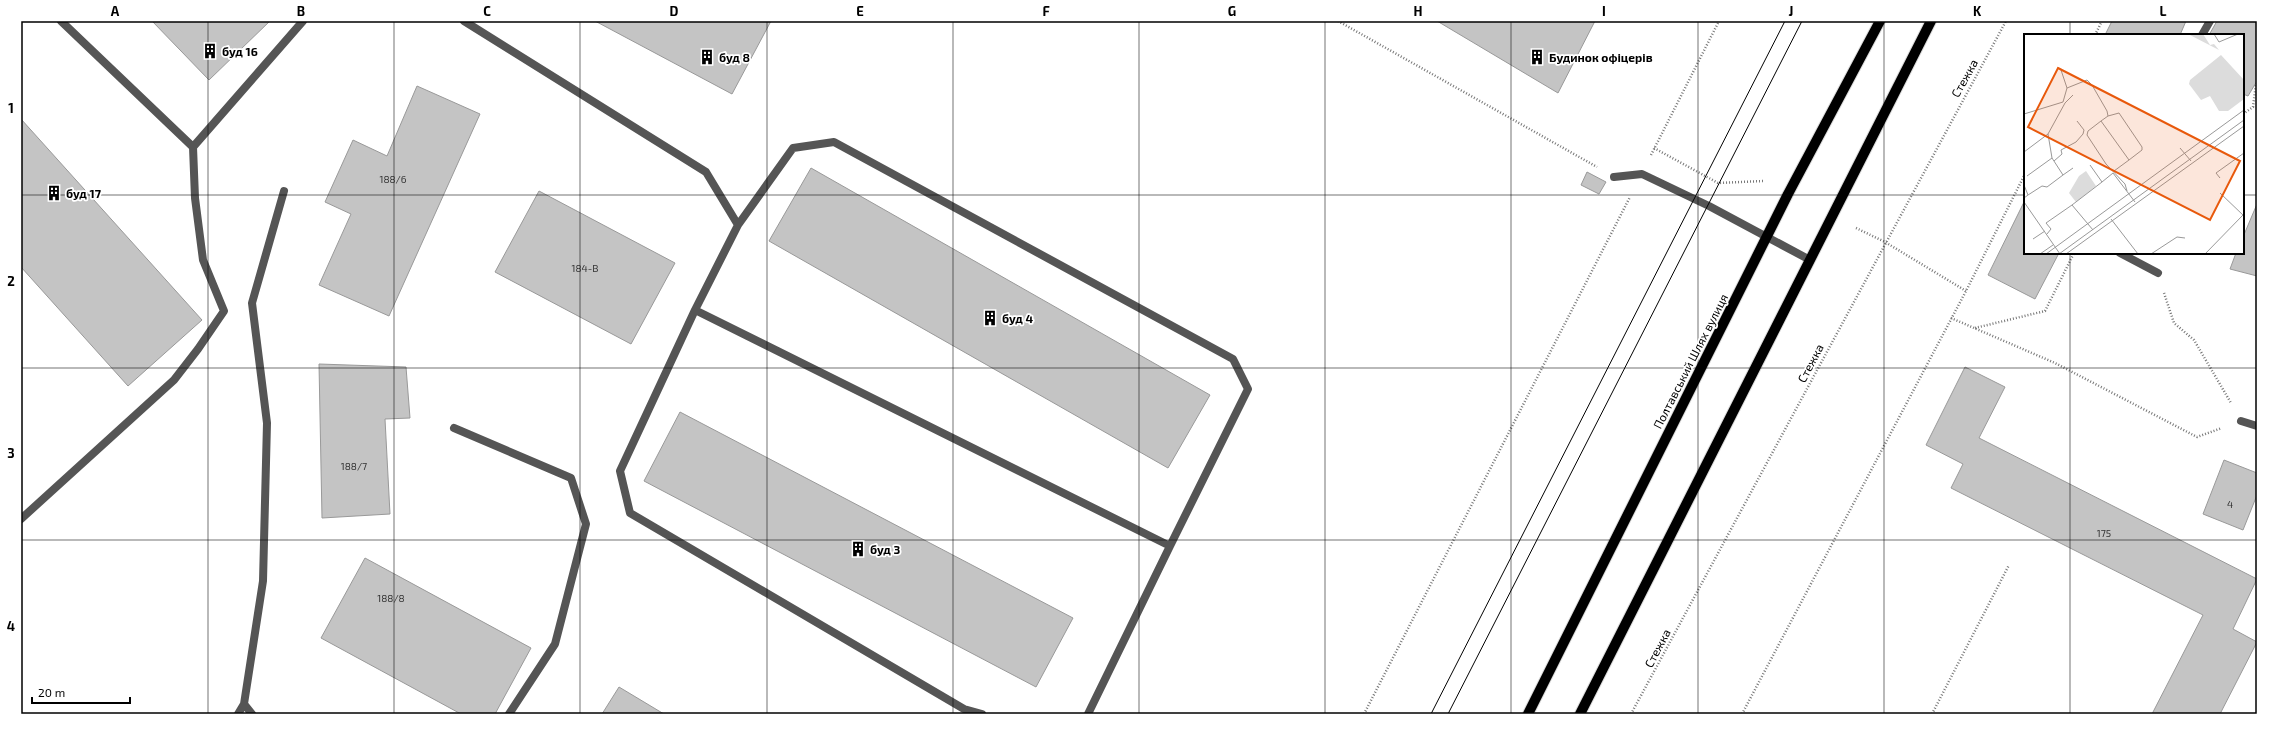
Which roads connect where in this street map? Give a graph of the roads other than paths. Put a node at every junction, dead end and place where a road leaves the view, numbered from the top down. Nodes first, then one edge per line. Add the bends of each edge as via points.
1 (61, 21) edge
2 (303, 21) edge
3 (464, 21) edge
4 (1880, 21) edge
5 (1931, 21) edge
6 (2210, 21) edge
7 (2203, 34) edge
8 (193, 147) junction
9 (1614, 177) road end
10 (284, 191) dead end
11 (738, 225) junction
12 (1766, 237) junction
13 (2122, 254) edge
14 (1810, 260) junction
15 (2158, 273) road end
16 (695, 310) junction
17 (2241, 421) road end
18 (2257, 426) edge
19 (454, 428) dead end
20 (21, 519) edge
21 (1170, 546) junction
22 (244, 704) junction
23 (238, 714) edge
24 (252, 714) edge
25 (509, 714) edge
26 (982, 714) edge
27 (1088, 714) edge
28 (1528, 714) edge
29 (1580, 714) edge

1 - 8 street
2 - 8 street
3 - 11 street via 706,172
4 - 12 main road, Полтавський Шлях вулиця
5 - 14 main road
6 - 7 street
8 - 20 street via 195,198 203,260 224,311 174,380
9 - 12 street via 1642,174
10 - 22 street via 252,303 267,423 263,581
11 - 16 street
11 - 21 street via 793,148 834,142 1233,359 1248,389
12 - 14 street
12 - 28 main road, Полтавський Шлях вулиця
13 - 15 street
14 - 29 main road
16 - 21 street
16 - 26 street via 620,471 630,513 964,709
17 - 18 street
19 - 25 street via 571,478 586,524 555,644
21 - 27 street
22 - 23 street
22 - 24 street

